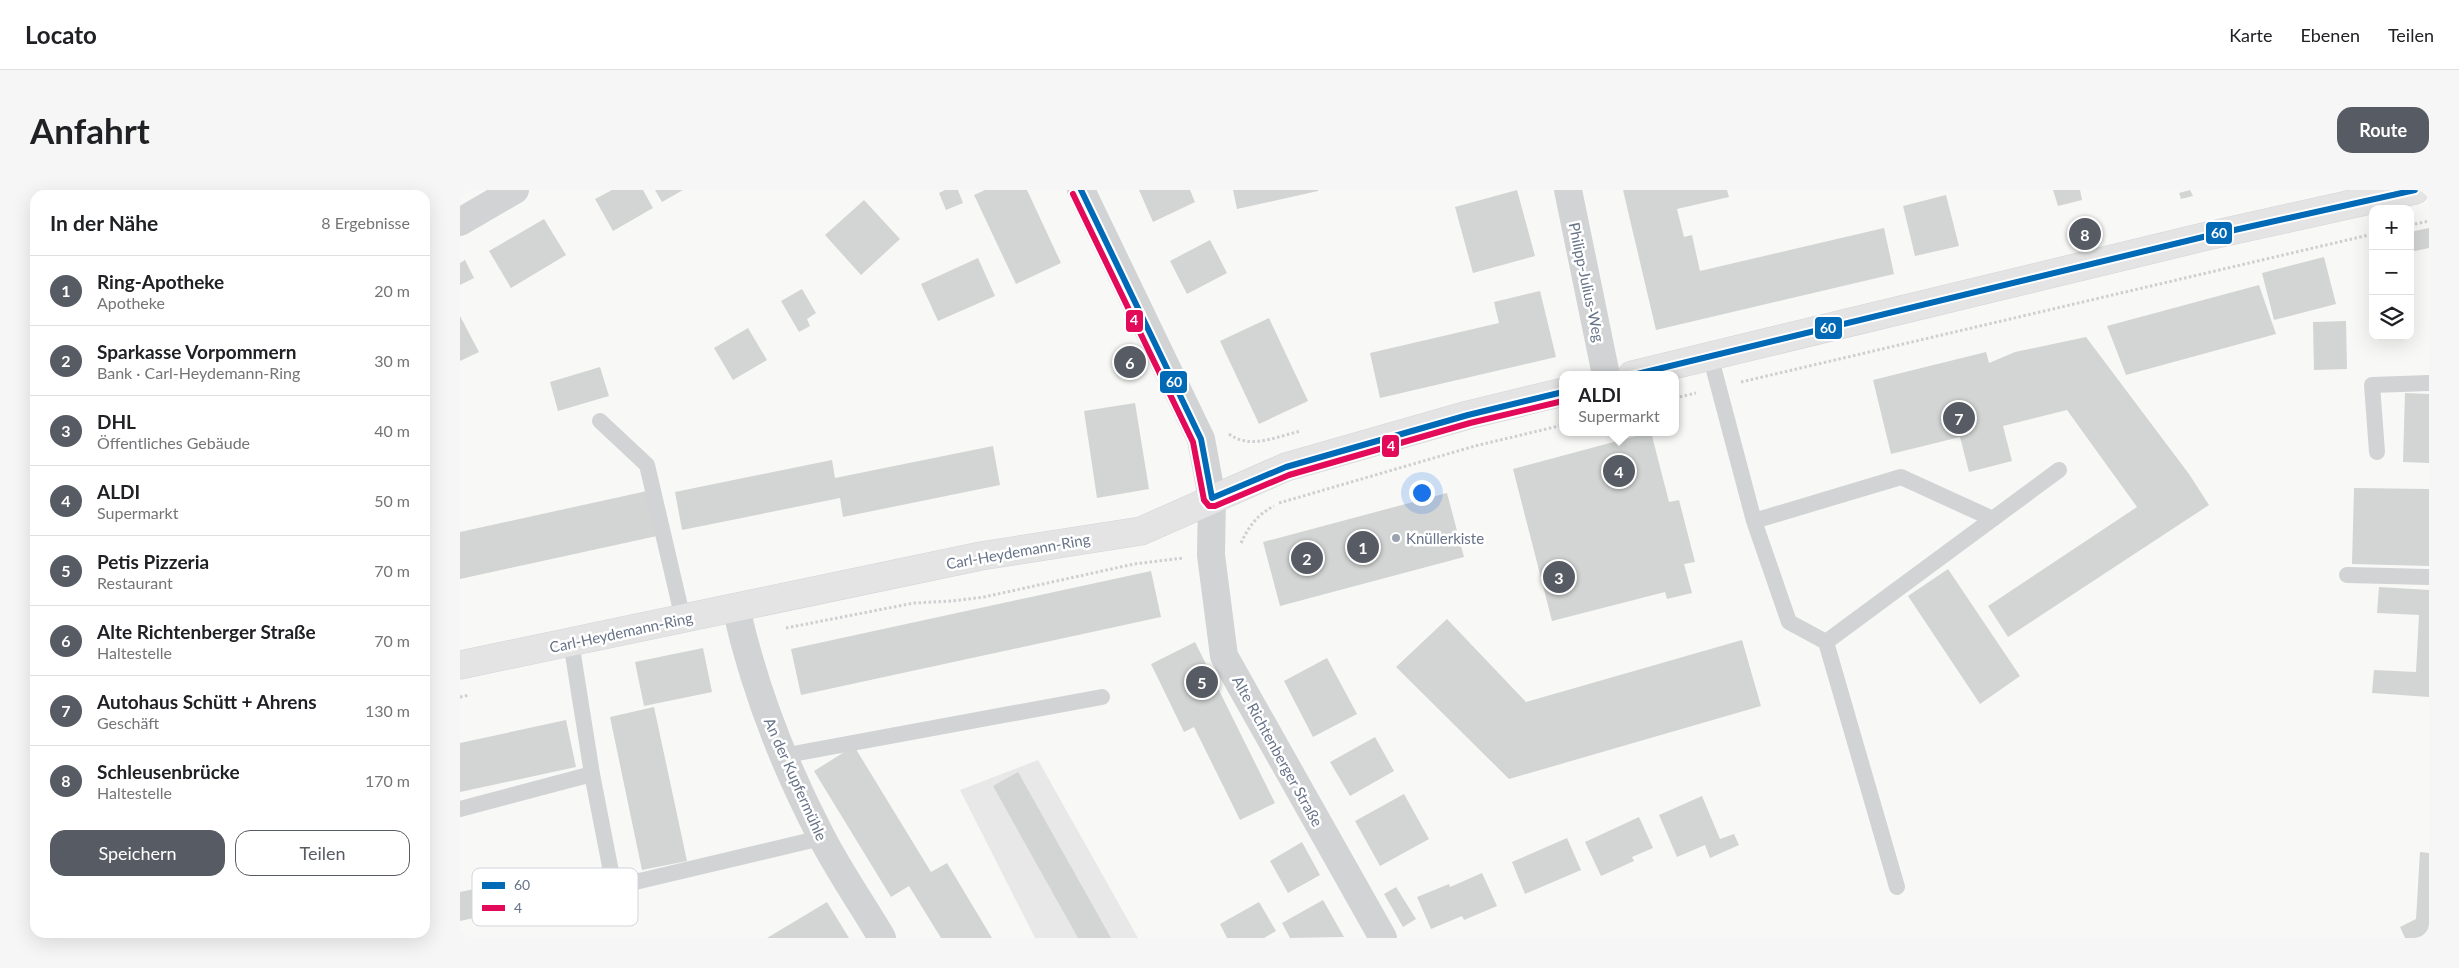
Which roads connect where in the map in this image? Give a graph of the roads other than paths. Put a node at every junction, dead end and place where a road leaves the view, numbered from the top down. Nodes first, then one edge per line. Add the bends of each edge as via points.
1 (515, 190) edge
2 (1081, 190) edge
3 (1568, 190) edge
4 (2415, 190) edge
5 (460, 222) edge
6 (1710, 355) junction
7 (1605, 371) edge
8 (1648, 371) edge
9 (2429, 383) edge
10 (1559, 393) edge
11 (600, 421) dead end
12 (2377, 452) dead end
13 (2059, 470) dead end
14 (1212, 498) junction
15 (1993, 519) junction
16 (1754, 520) junction
17 (2347, 575) dead end
18 (2429, 577) edge
19 (736, 608) junction
20 (683, 619) junction
21 (571, 642) junction
22 (1826, 642) junction
23 (460, 665) edge
24 (1102, 697) dead end
25 (782, 756) junction
26 (592, 774) junction
27 (460, 809) edge
28 (821, 838) junction
29 (610, 868) edge
30 (638, 881) edge
31 (1897, 887) dead end
32 (882, 938) edge
33 (1383, 938) edge

1 - 5 street
2 - 14 street, Alte Richtenberger Straße via 1201,439
3 - 7 street, Philipp-Julius-Weg
4 - 6 main road via 2203,237
6 - 8 main road
6 - 16 lane
9 - 12 lane via 2372,385
10 - 14 main road, Carl-Heydemann-Ring via 1468,414 1286,467
11 - 20 lane via 647,465
13 - 15 lane
14 - 19 main road, Carl-Heydemann-Ring via 1141,531 981,556
14 - 33 street, Alte Richtenberger Straße via 1210,555 1224,656
15 - 16 lane via 1902,477
15 - 22 lane
16 - 22 lane via 1789,622
17 - 18 lane
19 - 20 main road, Carl-Heydemann-Ring
19 - 25 street, An der Kupfermühle via 757,690
20 - 21 main road, Carl-Heydemann-Ring
21 - 23 main road, Carl-Heydemann-Ring
21 - 26 lane
22 - 31 lane
24 - 25 lane
25 - 28 street, An der Kupfermühle
26 - 27 lane
26 - 29 lane
28 - 30 lane
28 - 32 street, An der Kupfermühle

